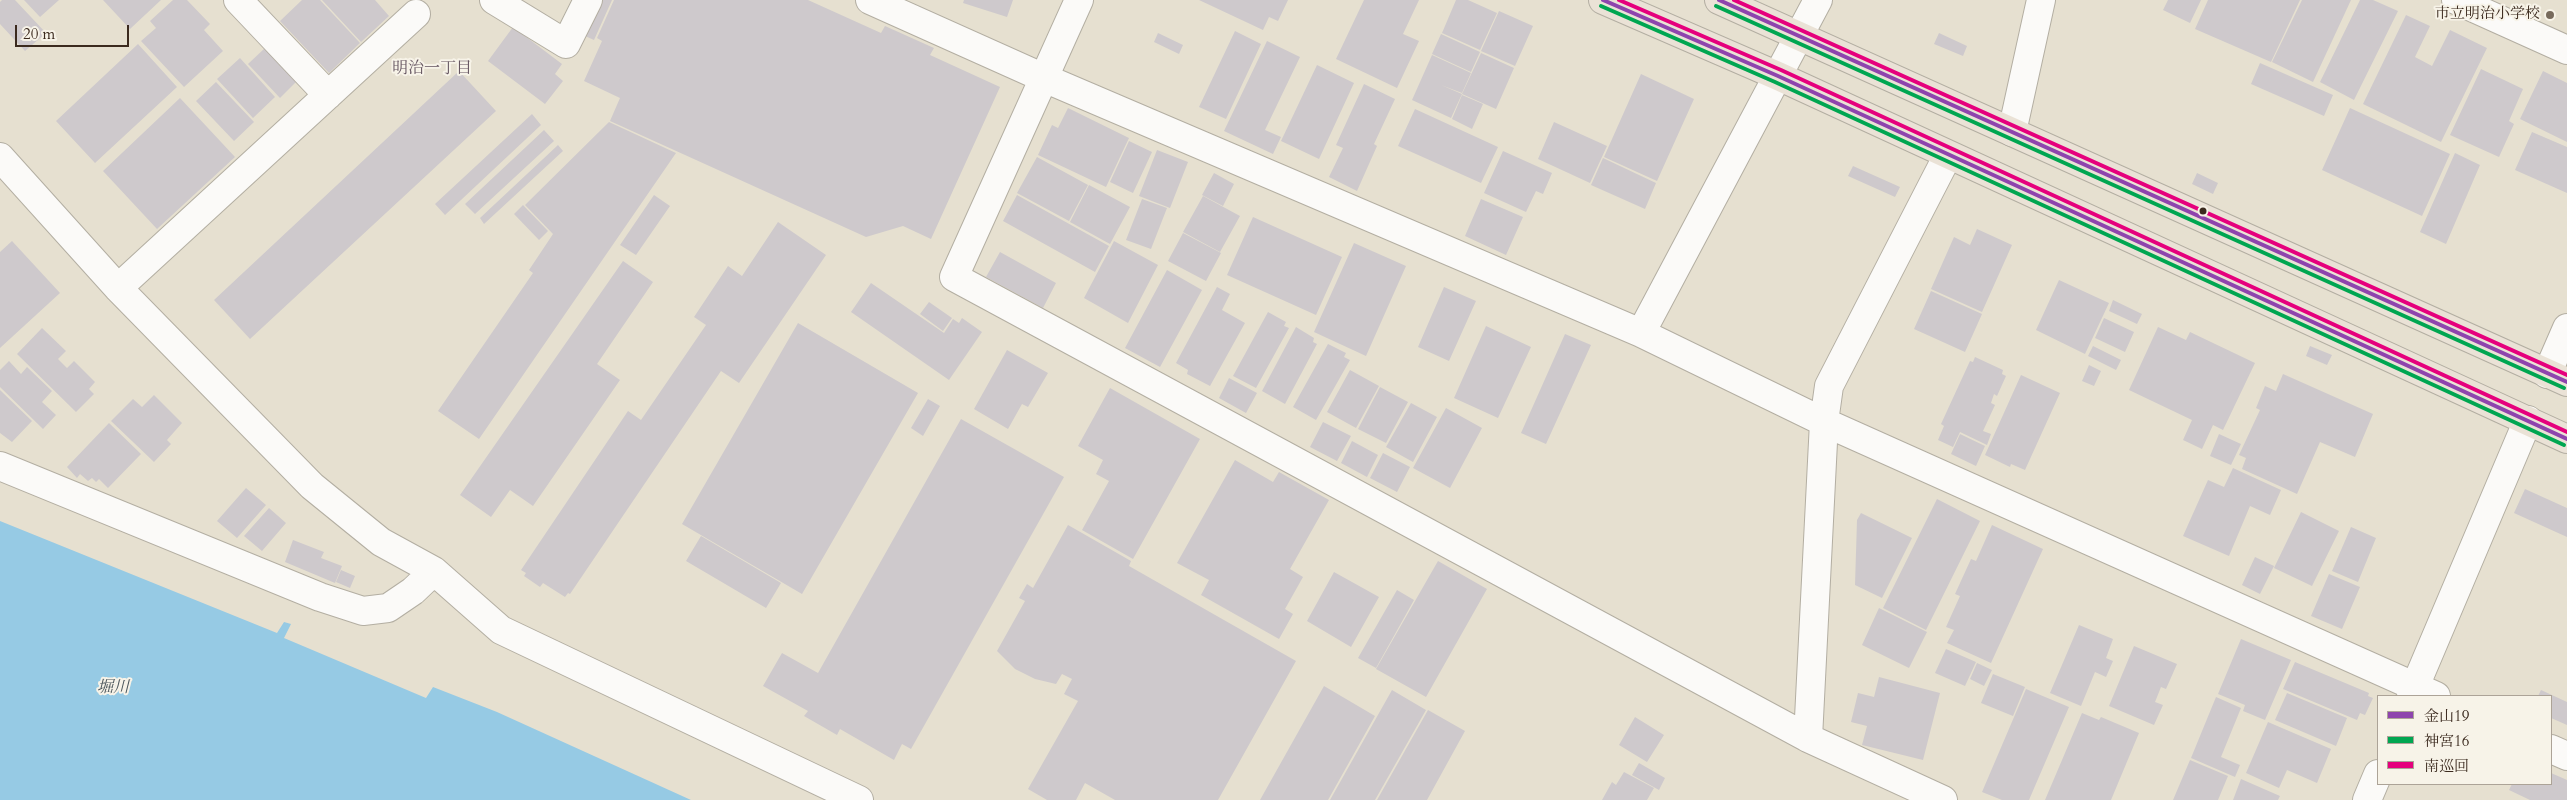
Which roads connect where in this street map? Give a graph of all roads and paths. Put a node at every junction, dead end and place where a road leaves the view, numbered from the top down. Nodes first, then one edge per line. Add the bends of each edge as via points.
1 (238, 0) edge
2 (494, 0) edge
3 (588, 0) edge
4 (870, 0) edge
5 (1079, 0) edge
6 (1603, 0) edge
7 (1719, 0) edge
8 (1818, 0) edge
9 (2041, 0) edge
10 (2456, 0) edge
11 (416, 14) dead end
12 (1798, 36) junction
13 (2567, 50) edge
14 (1778, 76) junction
15 (1044, 78) junction
16 (328, 95) junction
17 (2012, 132) junction
18 (1948, 155) junction
19 (0, 157) edge
20 (118, 288) junction
21 (2567, 328) edge
22 (1641, 333) junction
23 (2557, 378) edge
24 (2528, 420) junction
25 (1824, 422) junction
26 (2567, 439) edge
27 (0, 466) edge
28 (434, 571) junction
29 (2421, 693) edge
30 (1808, 738) junction
31 (2552, 749) edge
32 (2567, 756) edge
33 (2377, 776) edge
34 (859, 800) edge
35 (1943, 800) edge
36 (2367, 800) edge

1 - 16 street
2 - 3 street via 566,44
4 - 15 street
5 - 15 street
6 - 14 main road
7 - 12 main road
8 - 12 street
9 - 17 street
10 - 13 street
11 - 16 street
12 - 14 street
12 - 17 main road
14 - 18 main road
14 - 22 street
15 - 22 street
15 - 30 street via 954,277
16 - 20 street
17 - 23 main road
18 - 24 main road
18 - 25 street via 1829,386
19 - 20 street
20 - 28 street via 312,486 381,542
21 - 23 street
22 - 25 street
24 - 26 main road
24 - 29 street
25 - 29 street
25 - 30 street
27 - 28 street via 320,597 363,611 388,608 414,591
28 - 34 street via 501,630
30 - 35 street
31 - 32 street
33 - 36 street

